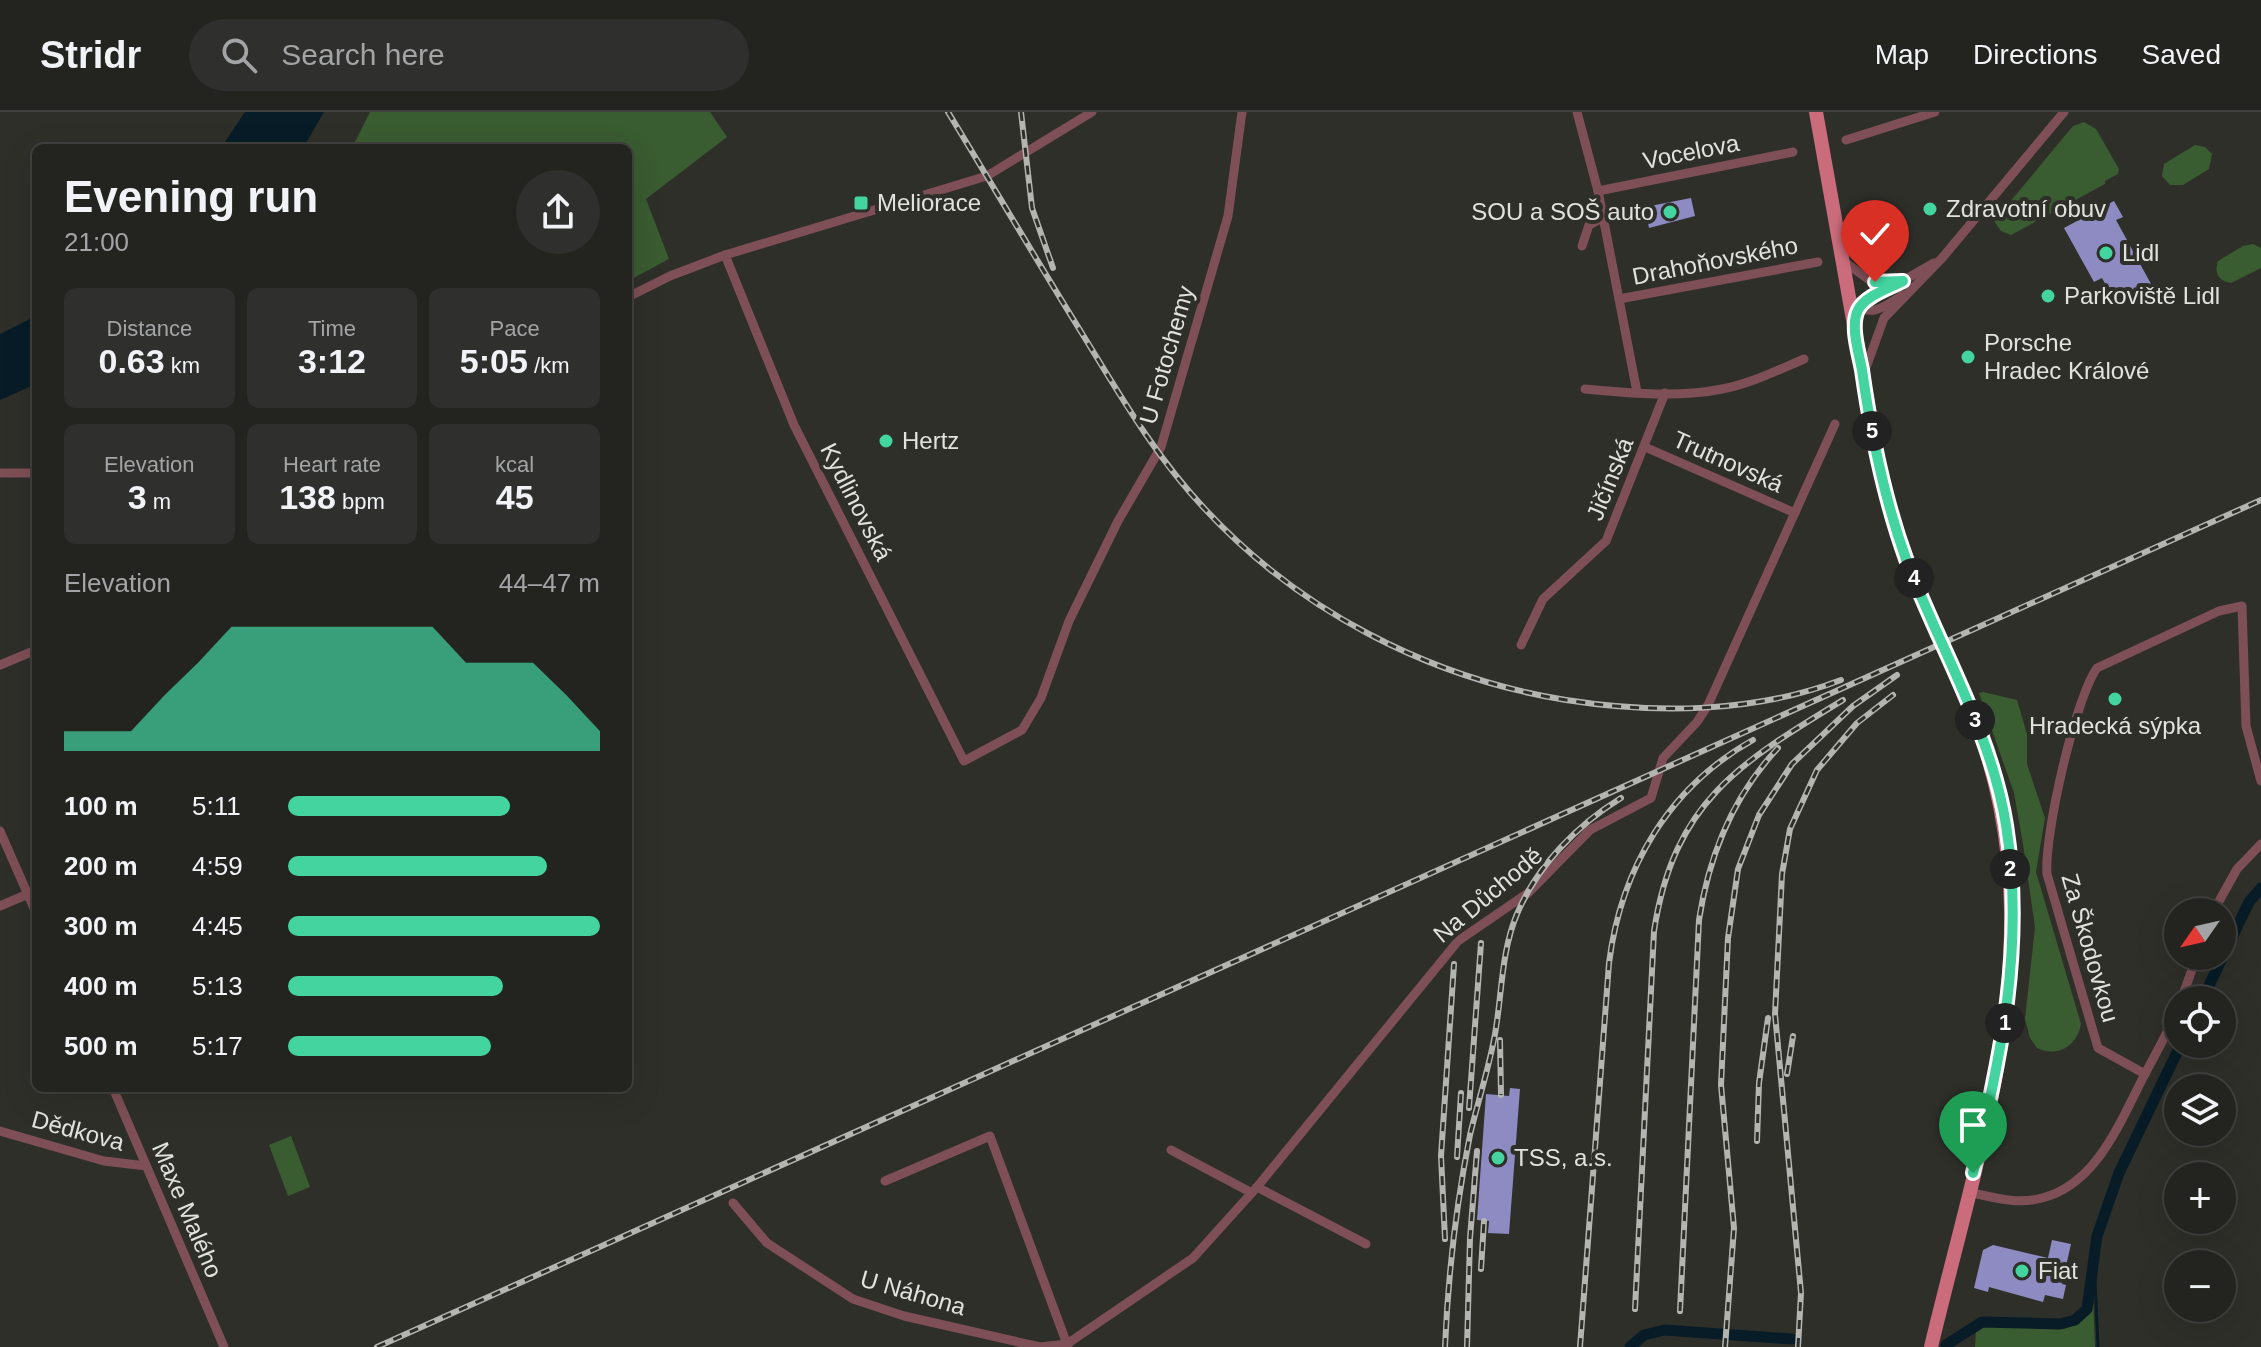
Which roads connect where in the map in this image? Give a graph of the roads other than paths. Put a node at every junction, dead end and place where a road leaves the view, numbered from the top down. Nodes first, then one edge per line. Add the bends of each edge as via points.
1 (1092, 112) edge
2 (1242, 112) edge
3 (1577, 112) edge
4 (1816, 112) edge
5 (1935, 112) edge
6 (2064, 112) edge
7 (1846, 140) dead end
8 (1793, 152) dead end
9 (1598, 191) junction
10 (1604, 217) junction
11 (1582, 246) dead end
12 (725, 255) junction
13 (1943, 257) junction
14 (1818, 262) dead end
15 (1846, 263) junction
16 (1903, 281) junction
17 (1916, 287) junction
18 (632, 295) edge
19 (1619, 299) junction
20 (1855, 302) junction
21 (1804, 359) dead end
22 (1863, 376) junction
23 (1585, 389) dead end
24 (1637, 392) junction
25 (1665, 393) junction
26 (1835, 424) dead end
27 (1645, 447) junction
28 (0, 473) edge
29 (32, 473) edge
30 (1795, 513) junction
31 (1521, 645) dead end
32 (32, 652) edge
33 (0, 665) edge
34 (964, 761) joint
35 (2261, 781) edge
36 (0, 831) edge
37 (2261, 844) edge
38 (28, 894) junction
39 (2221, 898) edge
40 (32, 904) edge
41 (0, 906) edge
42 (2164, 1041) edge
43 (2145, 1074) junction
44 (115, 1092) edge
45 (0, 1131) edge
46 (1171, 1150) dead end
47 (146, 1166) junction
48 (885, 1181) dead end
49 (1254, 1190) junction
50 (1968, 1192) junction
51 (733, 1203) dead end
52 (1366, 1244) dead end
53 (1068, 1345) edge
54 (224, 1347) edge
55 (1931, 1347) edge

1 - 12 street via 987,176
2 - 34 street, U Fotochemy via 1228,216 1161,447 1083,592 1029,722
3 - 9 street
4 - 15 main road
5 - 7 street
6 - 13 street
8 - 9 street, Vocelova
9 - 10 street
10 - 11 street via 1589,225
10 - 19 street
12 - 18 street
12 - 34 street, Kydlinovská via 794,425
13 - 16 street
13 - 17 street
14 - 19 street, Drahoňovského
15 - 16 street via 1871,281
15 - 20 main road
16 - 20 street
17 - 20 street via 1874,311
17 - 22 street via 1884,318
19 - 24 street
20 - 22 main road
21 - 25 street via 1725,389
22 - 50 main road, bridge via 1884,486 1917,586 1976,722 2006,823 2012,954 1998,1070
23 - 24 street
24 - 25 street
25 - 27 street, Jičínská
26 - 30 street, Na Důchodě
27 - 30 street, Trutnovská
27 - 31 street, Jičínská via 1606,541 1543,599
28 - 29 street
30 - 49 street, Na Důchodě via 1708,705 1663,758 1651,798 1590,830 1528,893 1458,941
32 - 33 street
35 - 43 street, Za Škodovkou via 2246,726 2242,606 2219,611 2097,668 2086,683 2062,773 2047,874 2098,1048
36 - 38 street
37 - 39 street via 2237,869
38 - 40 street
38 - 41 street
42 - 43 street
43 - 50 street via 2114,1136 2083,1174 2061,1191 2023,1201
44 - 47 street, Maxe Malého
45 - 47 street, Dědkova via 104,1161
46 - 49 street
47 - 54 street, Maxe Malého
48 - 53 street via 990,1136
49 - 52 street
49 - 53 street, Na Důchodě via 1193,1258
50 - 55 main road
51 - 53 street, U Náhona via 767,1243 853,1299 1040,1347

